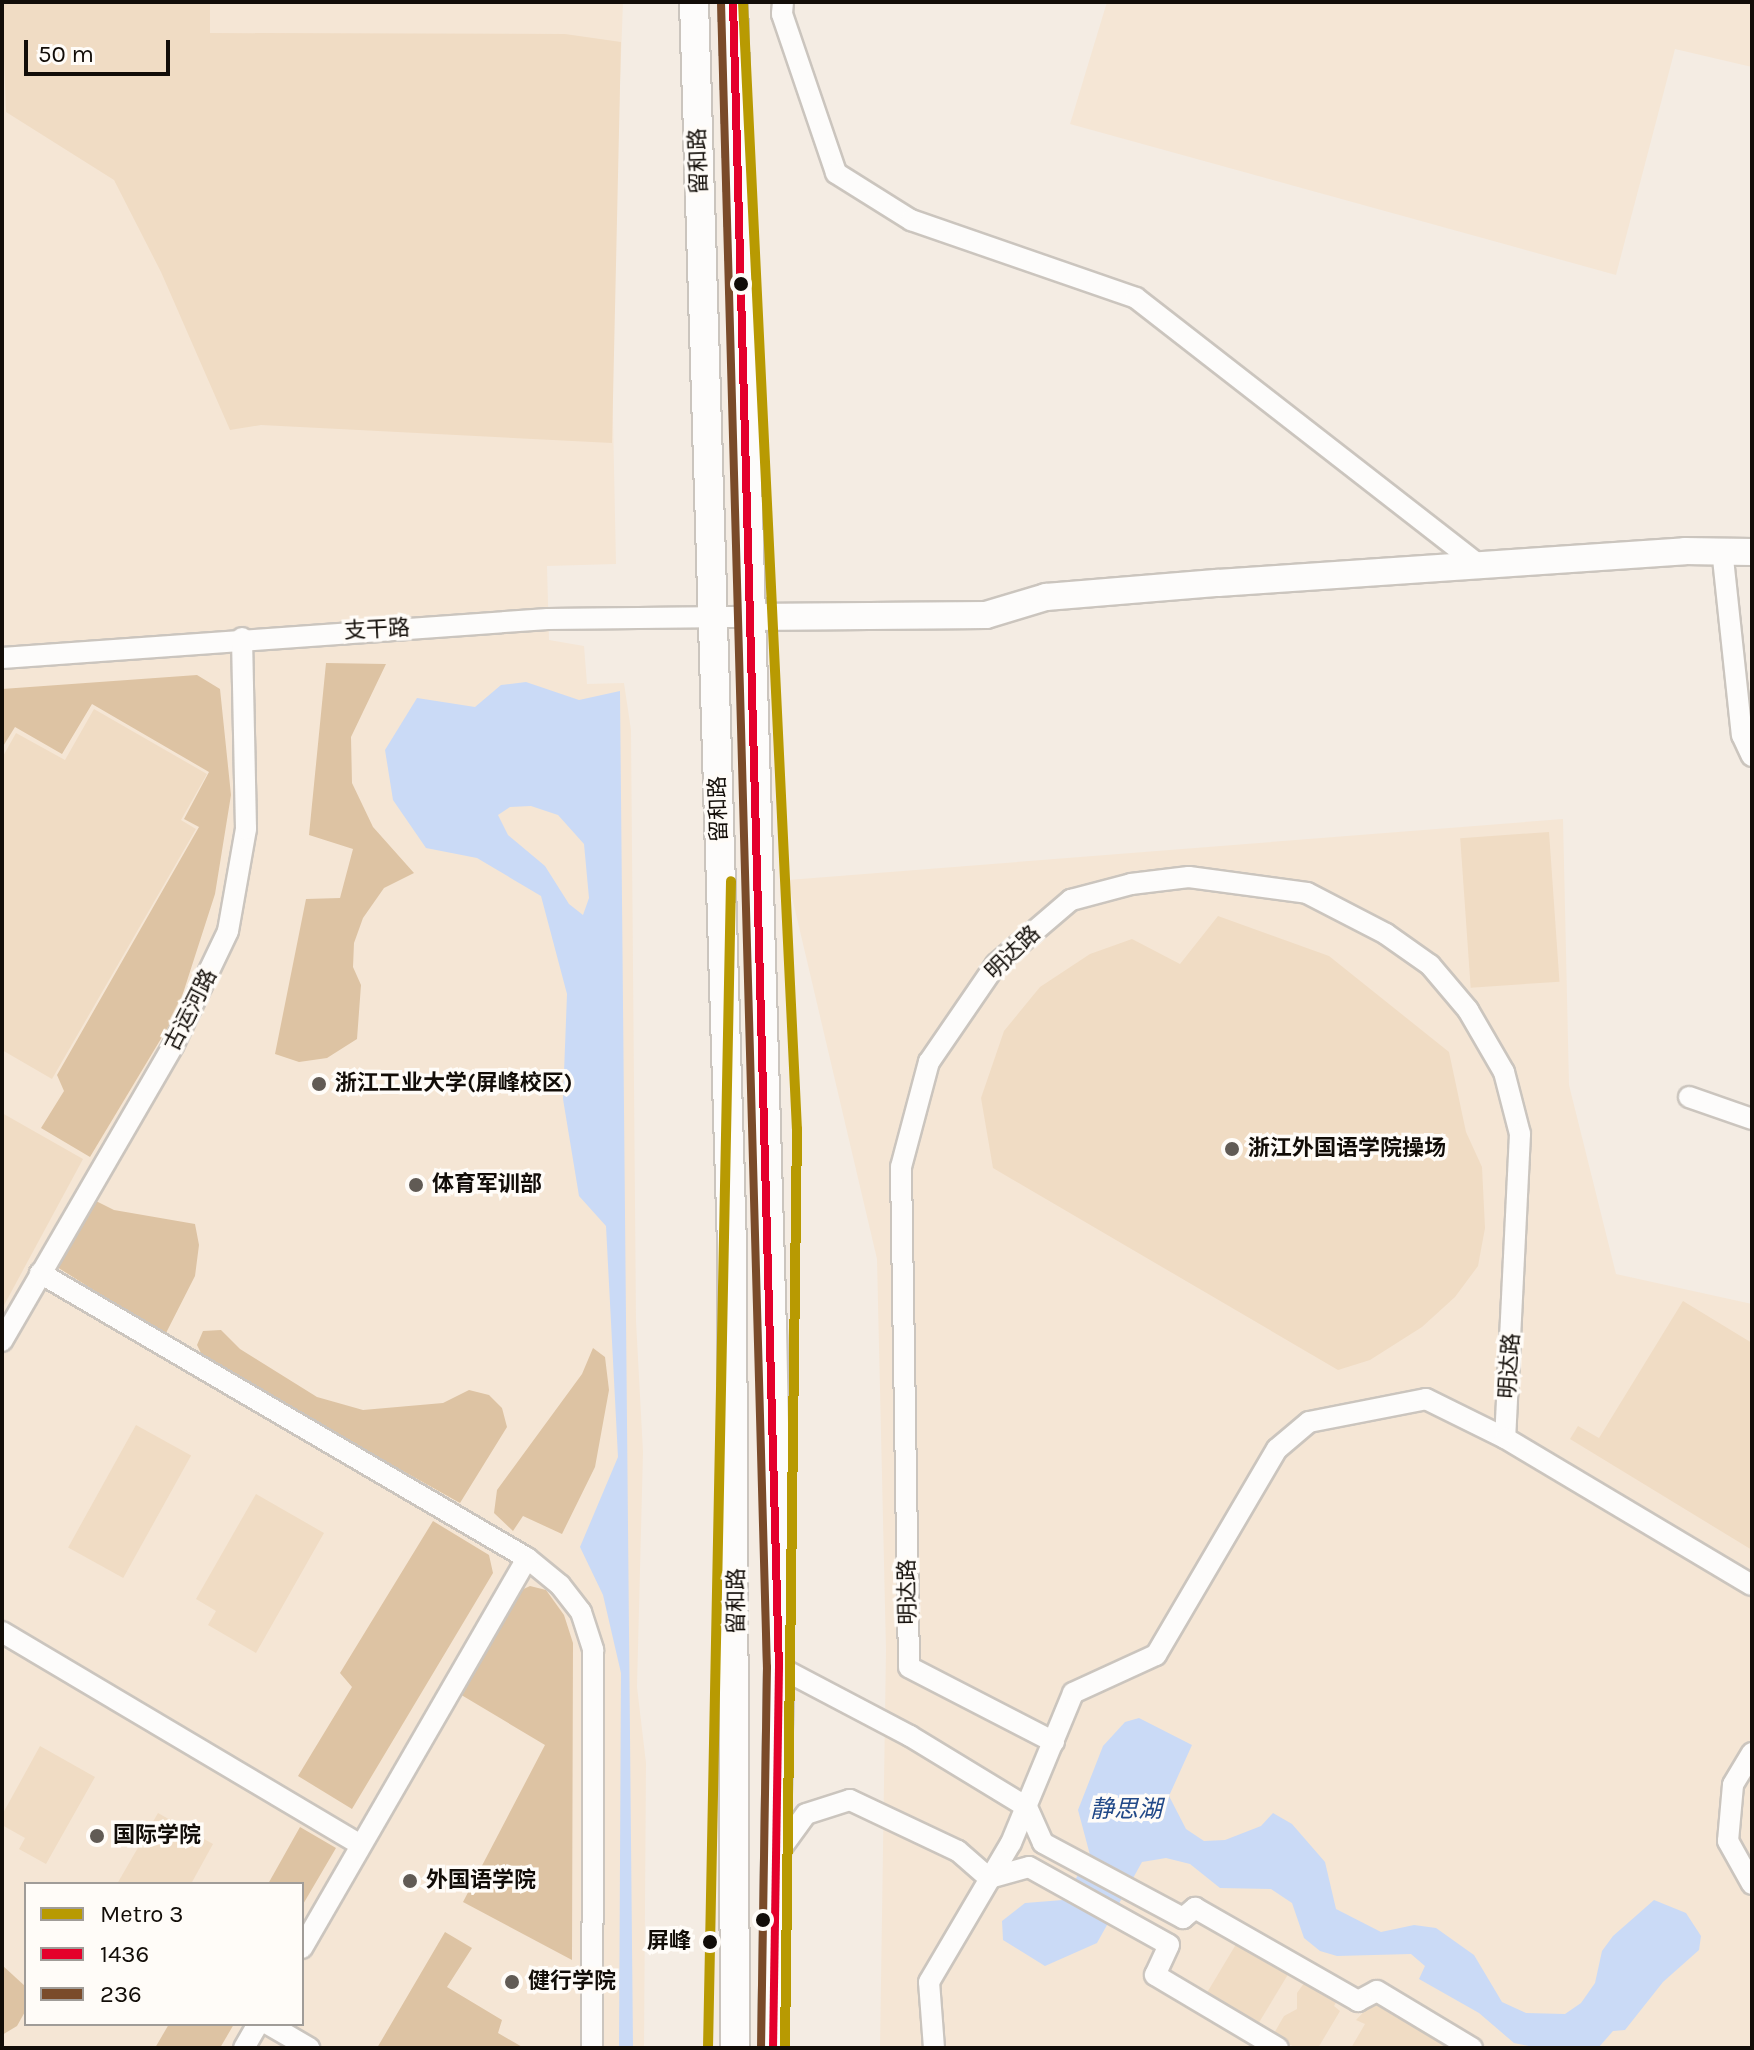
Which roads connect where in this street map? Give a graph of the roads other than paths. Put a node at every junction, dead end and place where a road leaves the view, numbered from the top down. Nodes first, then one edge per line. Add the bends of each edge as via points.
1 (694, 2) edge
2 (733, 2) edge
3 (783, 2) edge
4 (1722, 549) junction
5 (1752, 552) edge
6 (1478, 564) junction
7 (713, 616) junction
8 (752, 617) junction
9 (242, 638) junction
10 (2, 658) edge
11 (1752, 756) edge
12 (1689, 1097) dead end
13 (1752, 1119) edge
14 (40, 1273) junction
15 (2, 1341) edge
16 (1505, 1438) junction
17 (527, 1558) junction
18 (1752, 1585) edge
19 (2, 1632) edge
20 (779, 1667) junction
21 (1054, 1742) junction
22 (1752, 1753) edge
23 (1027, 1807) junction
24 (361, 1845) junction
25 (777, 1854) junction
26 (989, 1878) junction
27 (1752, 1884) edge
28 (304, 1945) edge
29 (257, 2026) edge
30 (271, 2026) edge
31 (244, 2048) edge
32 (309, 2048) edge
33 (592, 2048) edge
34 (735, 2048) edge
35 (773, 2048) edge
36 (934, 2048) edge
37 (1278, 2048) edge
38 (1472, 2048) edge

1 - 7 main road, 留和路
2 - 8 main road, 留和路
3 - 6 street via 782,14 836,173 911,220 1136,298
4 - 5 street
4 - 6 street
4 - 11 street via 1742,735
6 - 8 street via 1046,597 986,615
7 - 8 street, 支干路
7 - 9 street, 支干路 via 548,619
7 - 34 main road, 留和路 via 732,1243
8 - 20 main road, 留和路
9 - 10 street, 支干路
9 - 14 street, 古运河路 via 246,829 228,931 180,1033
12 - 13 street
14 - 15 street, 古运河路
14 - 17 street
16 - 18 street
16 - 21 street via 1426,1399 1309,1422 1277,1449 1156,1655 1073,1693
16 - 21 street, 明达路 via 1520,1134 1504,1072 1468,1010 1430,965 1386,934 1307,893 1189,877 1131,884 1071,900 996,964 929,1062 901,1167 909,1667
17 - 24 street
17 - 33 street via 560,1585 581,1612 593,1650
19 - 24 street
20 - 23 street via 910,1736
20 - 25 main road, 留和路
21 - 23 street
22 - 27 street via 1733,1785 1728,1841
23 - 26 street
23 - 38 street via 1043,1843 1183,1918 1195,1908 1358,2001 1377,1991
24 - 28 street
25 - 26 street via 806,1814 850,1800 958,1851
25 - 35 main road, 留和路
26 - 36 street via 929,1982
26 - 37 street via 1029,1867 1169,1945 1155,1975
29 - 31 street
30 - 32 street

